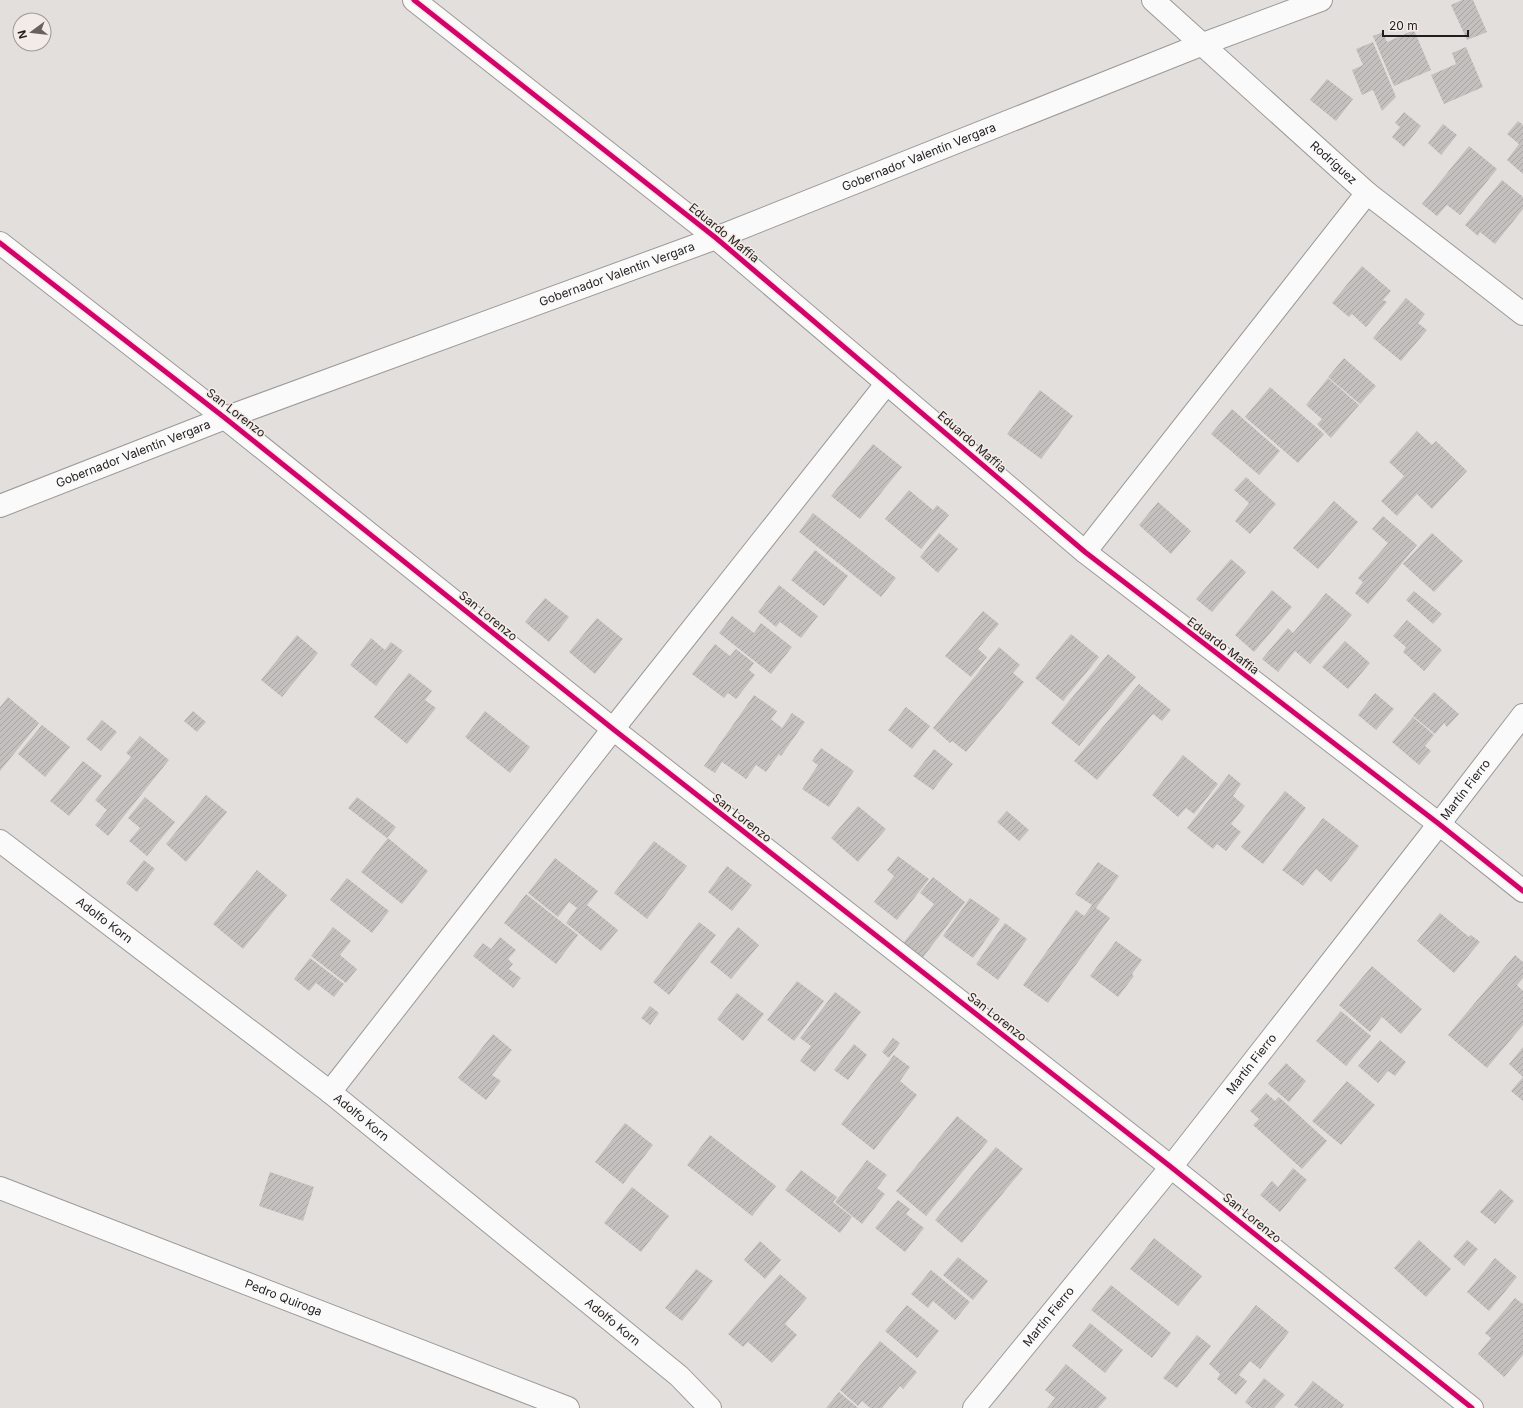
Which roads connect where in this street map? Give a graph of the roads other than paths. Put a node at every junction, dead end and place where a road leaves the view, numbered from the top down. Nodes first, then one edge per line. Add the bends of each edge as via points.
1 (414, 0) edge
2 (1153, 0) edge
3 (1321, 0) edge
4 (1203, 44) junction
5 (1367, 193) junction
6 (716, 238) junction
7 (0, 243) edge
8 (1523, 314) edge
9 (887, 383) junction
10 (225, 418) junction
11 (0, 506) edge
12 (1084, 552) junction
13 (1523, 715) edge
14 (613, 729) junction
15 (1439, 824) junction
16 (0, 841) edge
17 (1523, 891) edge
18 (330, 1092) junction
19 (1171, 1167) junction
20 (0, 1188) edge
21 (568, 1408) edge
22 (710, 1408) edge
23 (974, 1408) edge
24 (1472, 1408) edge

1 - 6 street, Eduardo Maffia
2 - 4 street, Rodríguez
3 - 4 street, Gobernador Valentín Vergara
4 - 5 street, Rodríguez
4 - 6 street, Gobernador Valentín Vergara
5 - 8 street, Rodríguez
5 - 12 street
6 - 9 street, Eduardo Maffia
6 - 10 street, Gobernador Valentín Vergara
7 - 10 street, San Lorenzo
9 - 12 street, Eduardo Maffia
9 - 14 street
10 - 11 street, Gobernador Valentín Vergara
10 - 14 street, San Lorenzo
12 - 15 street, Eduardo Maffia
13 - 15 street, Martín Fierro
14 - 18 street
14 - 19 street, San Lorenzo
15 - 17 street, Eduardo Maffia
15 - 19 street, Martín Fierro
16 - 18 street, Adolfo Korn
18 - 22 street, Adolfo Korn via 679,1376
19 - 23 street, Martín Fierro
19 - 24 street, San Lorenzo
20 - 21 street, Pedro Quiroga

